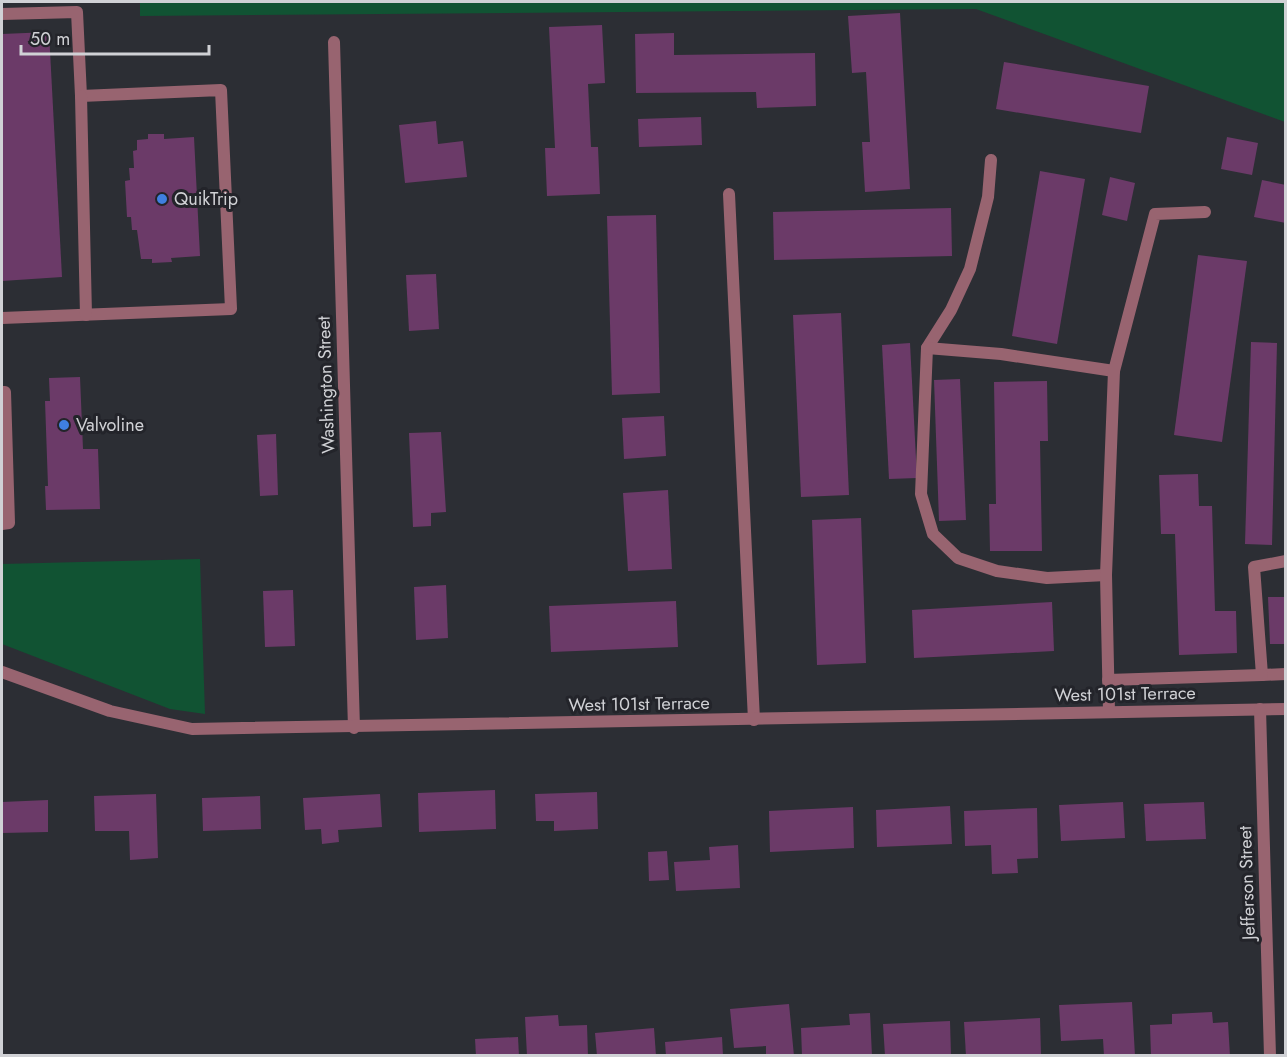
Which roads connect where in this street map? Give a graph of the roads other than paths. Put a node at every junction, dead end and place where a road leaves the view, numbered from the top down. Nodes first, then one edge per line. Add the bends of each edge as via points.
1 (2, 14) edge
2 (334, 42) dead end
3 (81, 96) junction
4 (991, 160) dead end
5 (729, 194) dead end
6 (1204, 212) dead end
7 (86, 315) junction
8 (2, 318) edge
9 (927, 348) junction
10 (1114, 371) junction
11 (2, 392) edge
12 (2, 524) edge
13 (1286, 561) edge
14 (1106, 575) junction
15 (2, 672) edge
16 (1262, 675) junction
17 (1286, 675) edge
18 (1108, 680) junction
19 (1260, 709) junction
20 (1286, 710) edge
21 (1108, 712) junction
22 (754, 720) junction
23 (354, 728) junction
24 (1270, 1056) edge

1 - 3 street via 77,12
2 - 23 street, Washington Street
3 - 7 street
3 - 7 street via 221,90 231,309
4 - 9 street via 988,197 970,269
5 - 22 street
6 - 10 street via 1155,214
7 - 8 street
9 - 10 street via 1002,354
9 - 14 street via 921,494 933,534 958,558 997,571 1047,578
10 - 14 street
11 - 12 street via 9,523
13 - 16 street via 1254,567
14 - 18 street
15 - 23 street, West 101st Terrace via 110,711 192,729
16 - 17 street
16 - 18 street
18 - 21 street
19 - 20 street, West 101st Terrace
19 - 21 street, West 101st Terrace
19 - 24 street, Jefferson Street
21 - 22 street, West 101st Terrace
22 - 23 street, West 101st Terrace

